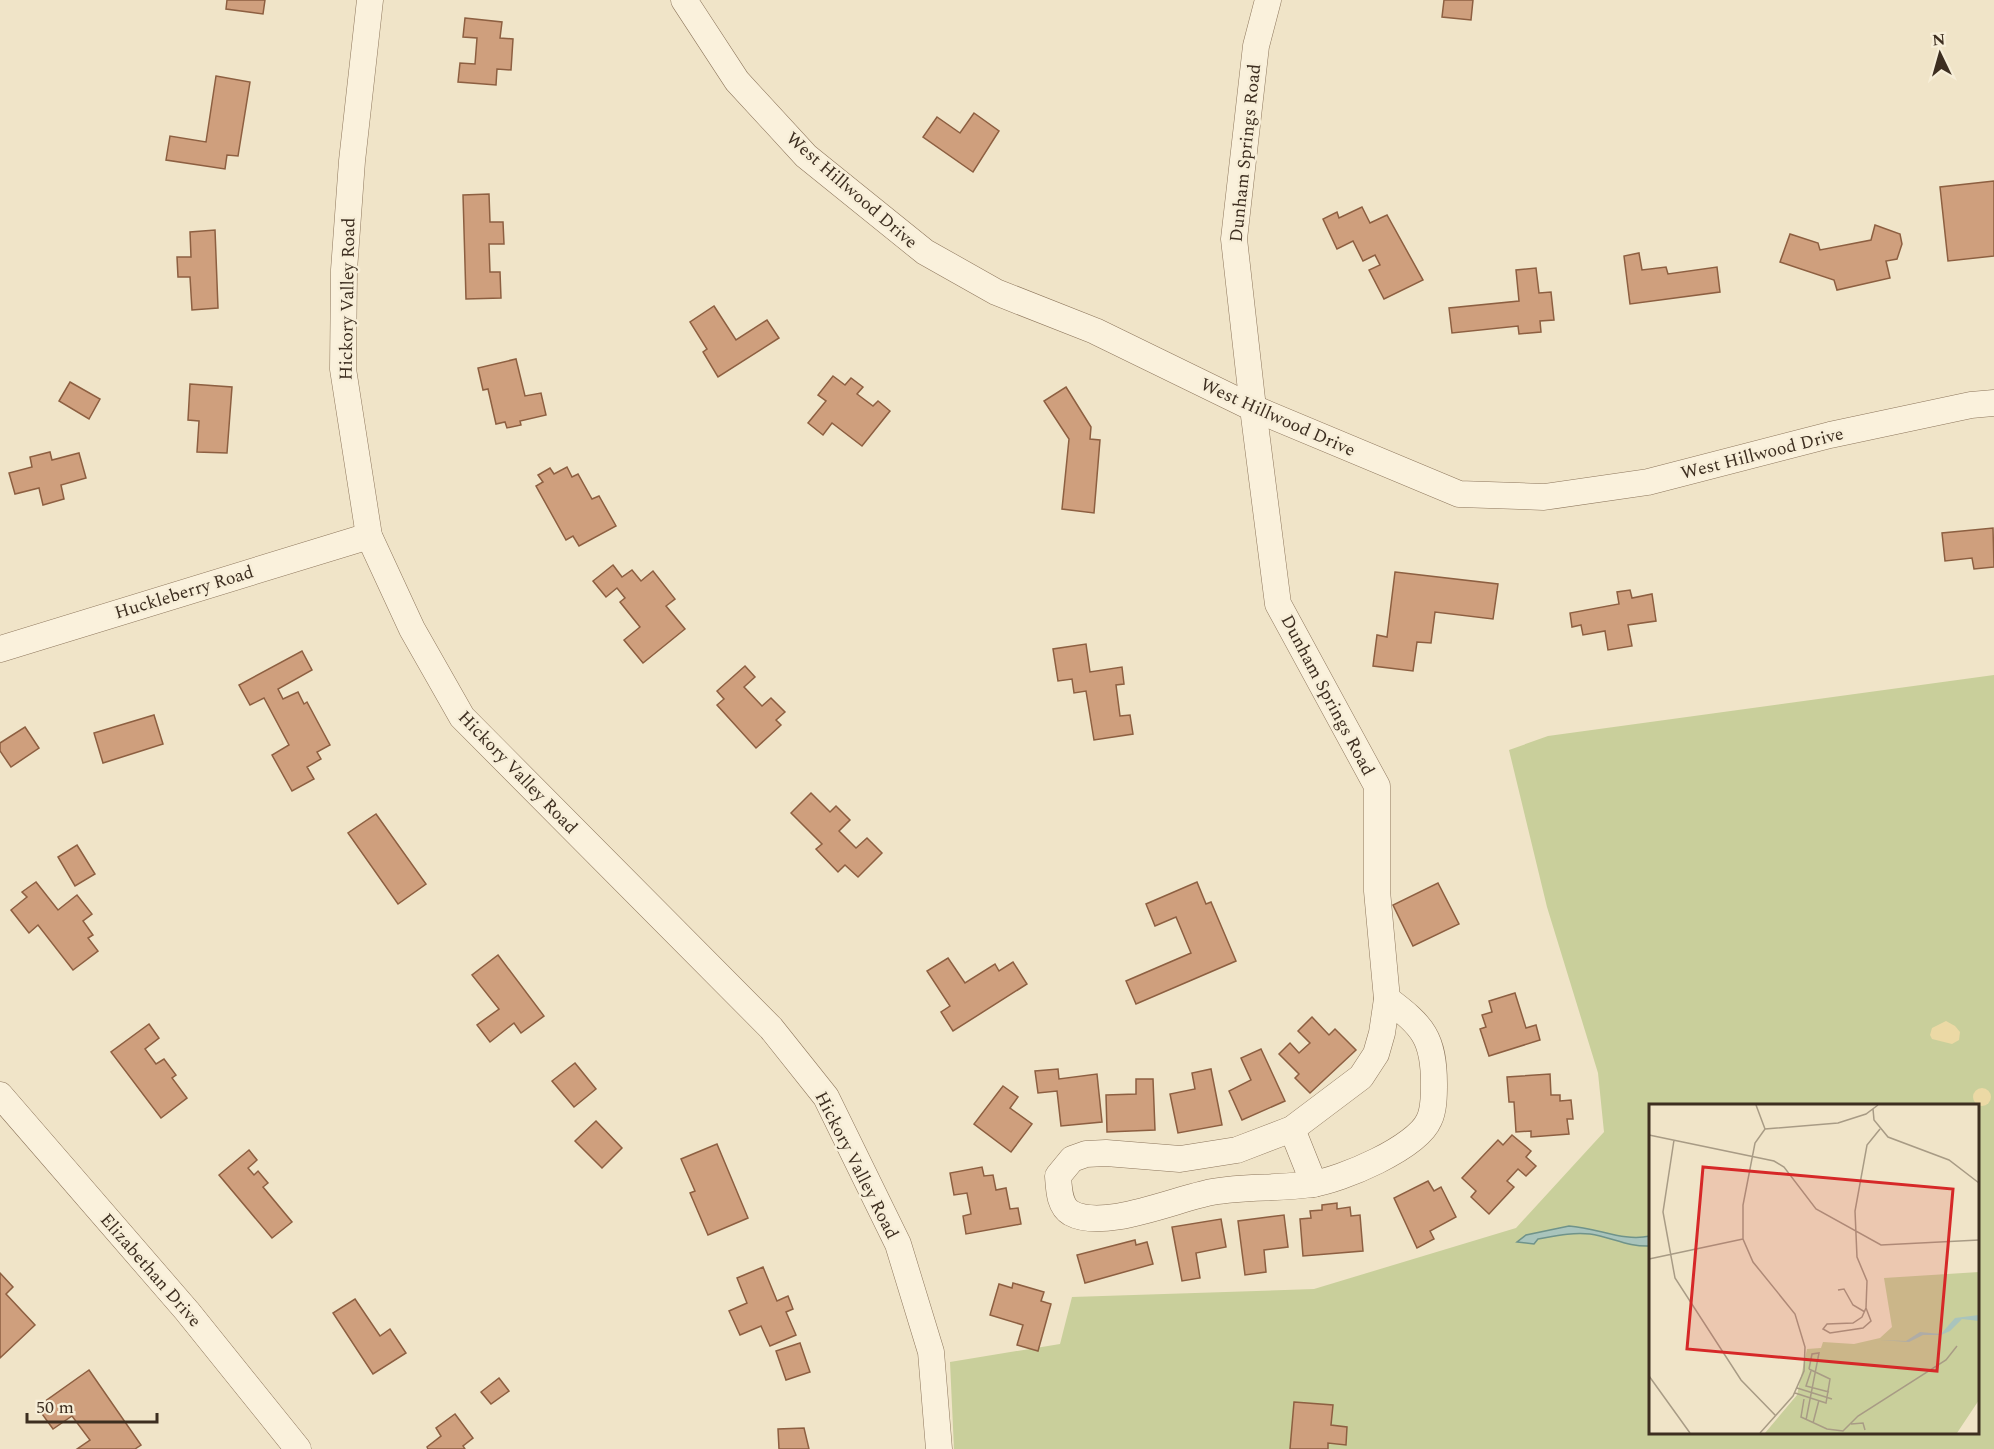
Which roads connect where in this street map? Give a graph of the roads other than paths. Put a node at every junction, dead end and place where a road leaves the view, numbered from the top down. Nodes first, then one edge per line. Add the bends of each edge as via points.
1 (370, 0) edge
2 (684, 0) edge
3 (1268, 0) edge
4 (1994, 403) edge
5 (1253, 408) junction
6 (369, 536) junction
7 (0, 649) edge
8 (1387, 999) junction
9 (0, 1095) edge
10 (1292, 1129) junction
11 (1314, 1184) junction
12 (298, 1449) edge
13 (939, 1449) edge

1 - 6 street, Hickory Valley Road via 351,172 344,270 343,369
2 - 5 street, West Hillwood Drive via 737,81 799,148 925,252 996,292 1095,331
3 - 5 street, Dunham Springs Road via 1256,46 1234,239
4 - 5 street, West Hillwood Drive via 1830,435 1648,482 1544,497 1459,494
5 - 8 street, Dunham Springs Road via 1278,604 1377,786 1377,891
6 - 7 street, Huckleberry Road
6 - 13 street, Hickory Valley Road via 412,629 462,717 771,1028 826,1097 898,1245 932,1352
8 - 10 street, Dunham Springs Road via 1376,1053 1361,1077
8 - 11 street via 1415,1019 1434,1054 1434,1096 1429,1121 1410,1140 1377,1162
9 - 12 street, Elizabethan Drive via 187,1311
10 - 11 street
10 - 11 street, Dunham Springs Road via 1237,1150 1180,1159 1086,1154 1072,1159 1058,1176 1060,1198 1069,1213 1116,1219 1170,1201 1215,1192

